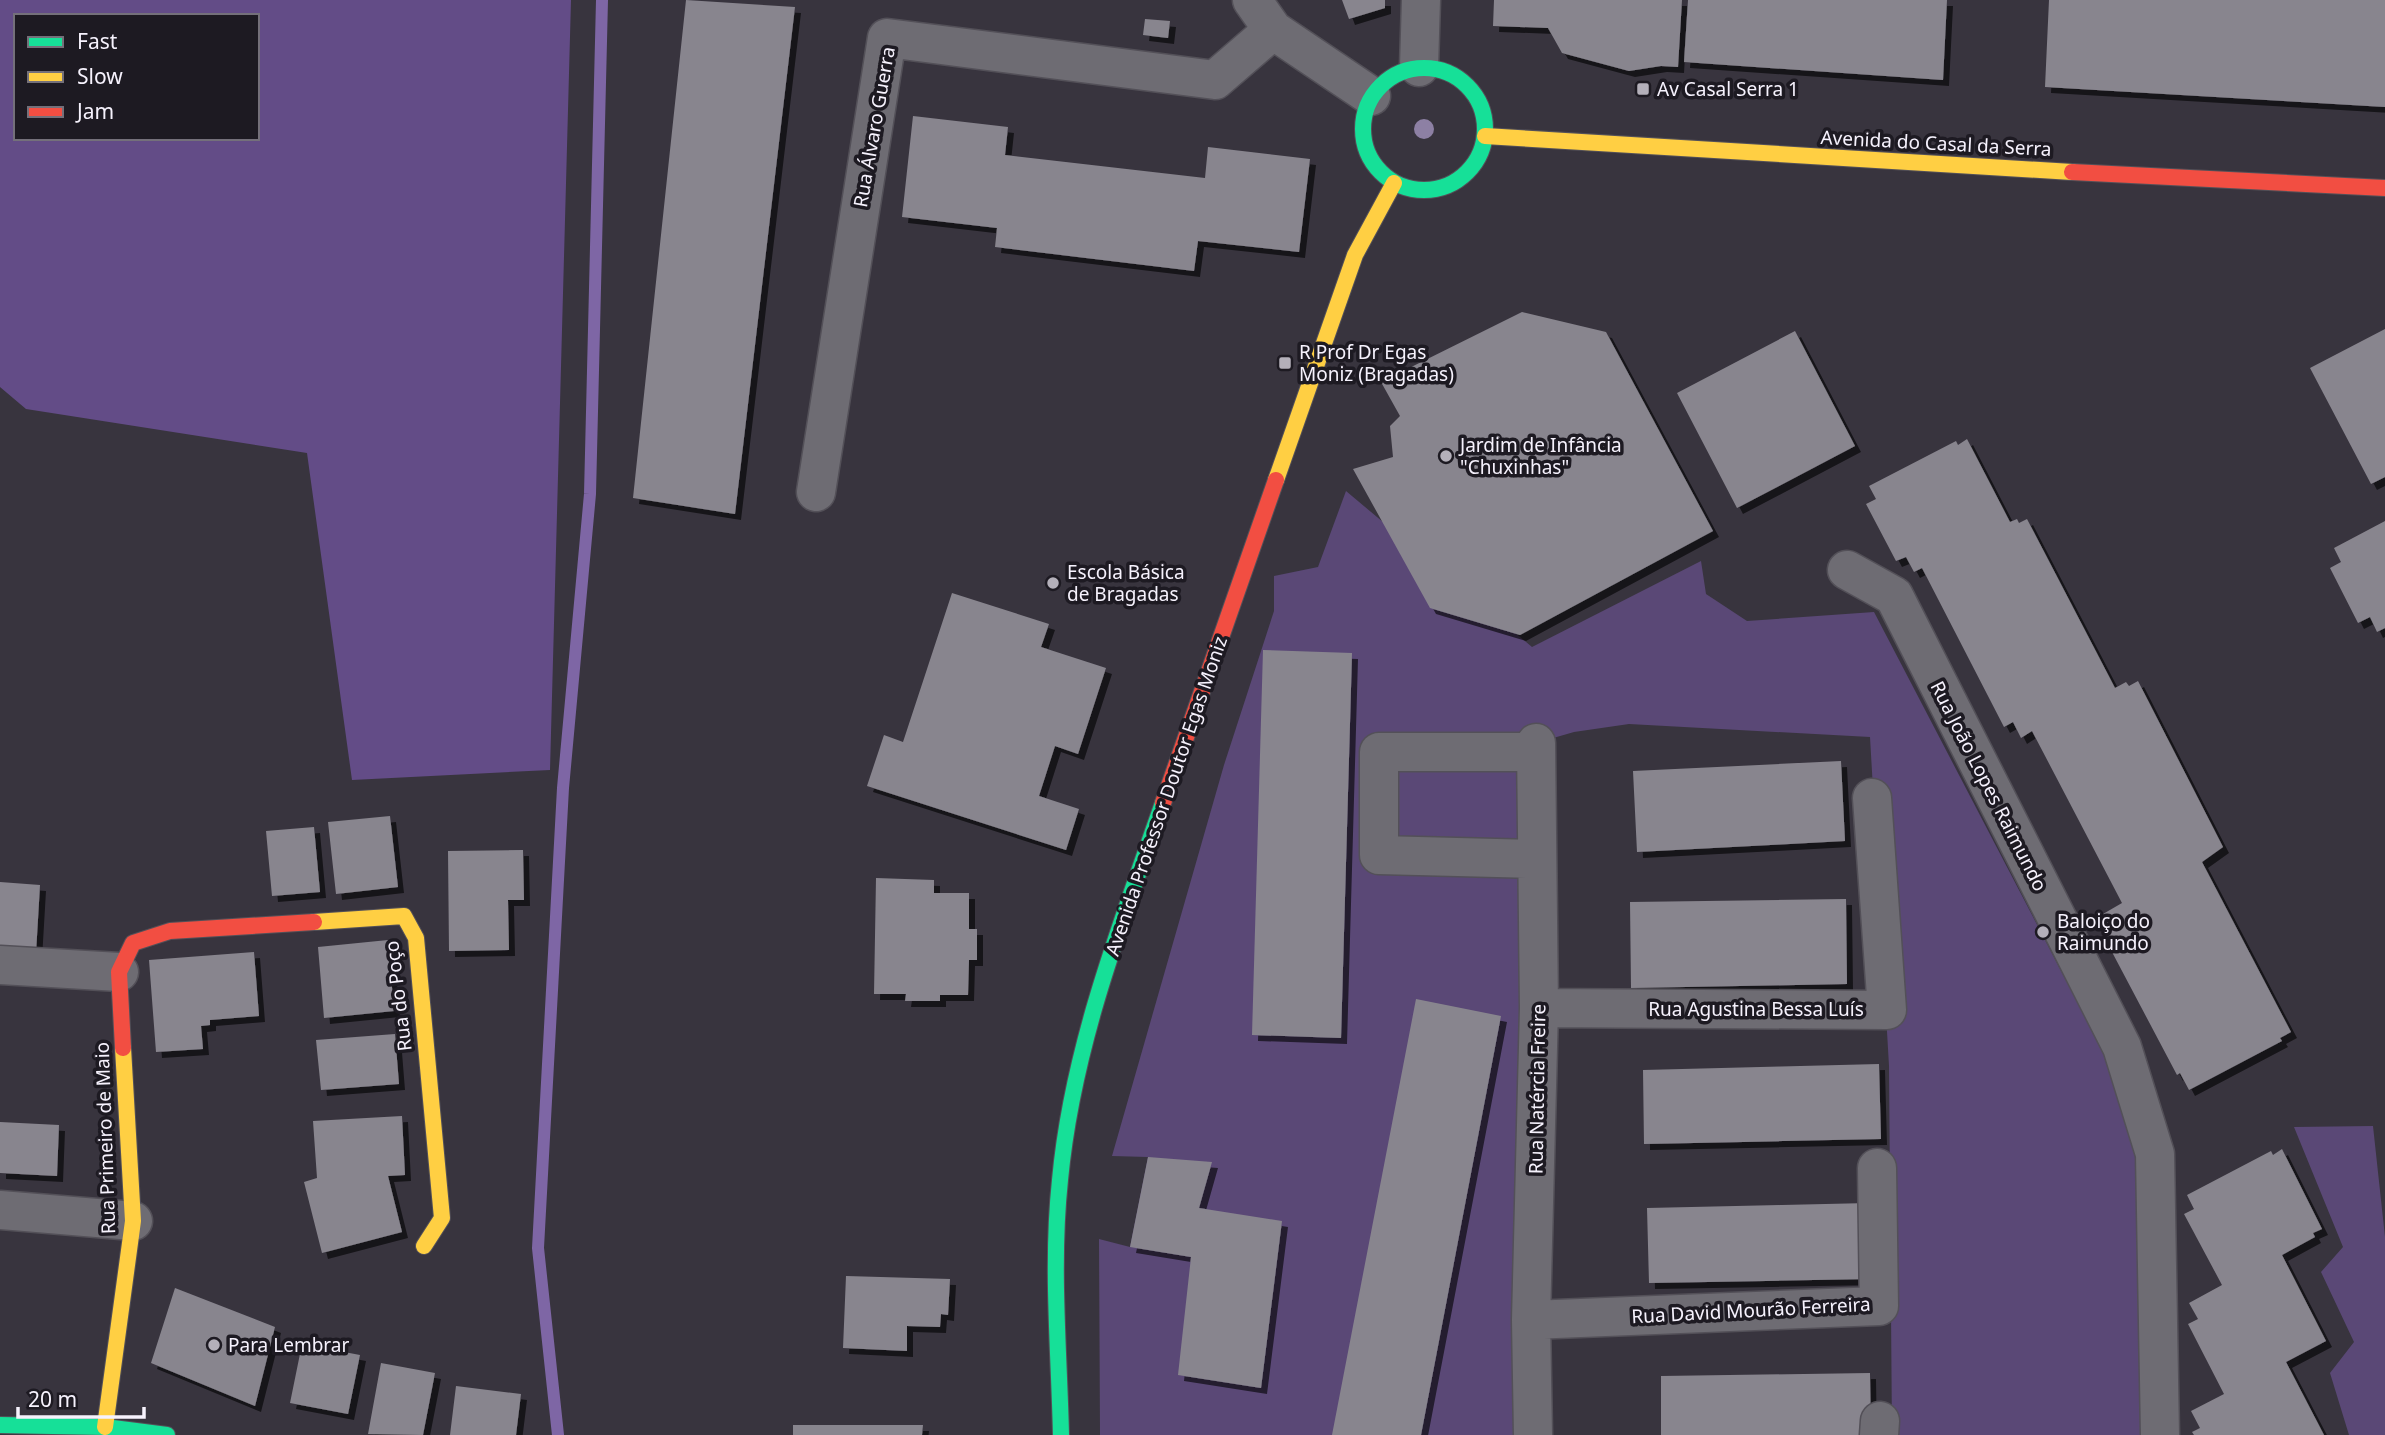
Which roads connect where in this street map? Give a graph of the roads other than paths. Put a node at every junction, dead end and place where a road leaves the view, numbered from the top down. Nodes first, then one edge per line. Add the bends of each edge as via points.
1 (1421, 0) edge
2 (1262, 15) edge
3 (1419, 68) junction
4 (1371, 96) junction
5 (1485, 136) junction
6 (1394, 183) junction
7 (2385, 188) edge
8 (816, 492) dead end
9 (1847, 570) dead end
10 (1872, 798) dead end
11 (1536, 859) junction
12 (0, 965) edge
13 (119, 971) junction
14 (1539, 1008) junction
15 (1877, 1168) dead end
16 (0, 1210) edge
17 (133, 1221) junction
18 (424, 1246) dead end
19 (1531, 1320) junction
20 (0, 1425) edge
21 (104, 1427) junction
22 (167, 1435) edge
23 (1060, 1435) edge
24 (1533, 1435) edge
25 (2160, 1435) edge

1 - 3 street
2 - 4 street
2 - 8 street, Rua Álvaro Guerra via 1215,80 887,38
3 - 4 street via 1400,72
3 - 5 street via 1438,69 1468,87 1479,101
4 - 6 street via 1364,115 1367,154 1378,171
5 - 6 street via 1469,172 1452,184 1413,190
5 - 7 street, Avenida do Casal da Serra
6 - 23 street, Avenida Professor Doutor Egas Moniz via 1355,255 1111,952 1084,1042 1067,1125 1058,1212
9 - 25 street, Rua João Lopes Raimundo via 1894,596 2122,1047 2155,1154
10 - 14 street, Rua Agustina Bessa Luís via 1887,1010
11 - 11 street, Rua Natércia Freire via 1536,748 1379,752 1379,855
11 - 14 street, Rua Natércia Freire
12 - 13 street
13 - 17 street, Rua Primeiro de Maio
13 - 18 street, Rua do Poço via 133,943 170,931 404,916 416,938 442,1218
14 - 19 street, Rua Natércia Freire
15 - 19 street, Rua David Mourão Ferreira via 1879,1306
16 - 17 street
17 - 21 street, Rua Primeiro de Maio
19 - 24 street, Rua Natércia Freire
20 - 21 street
21 - 22 street

